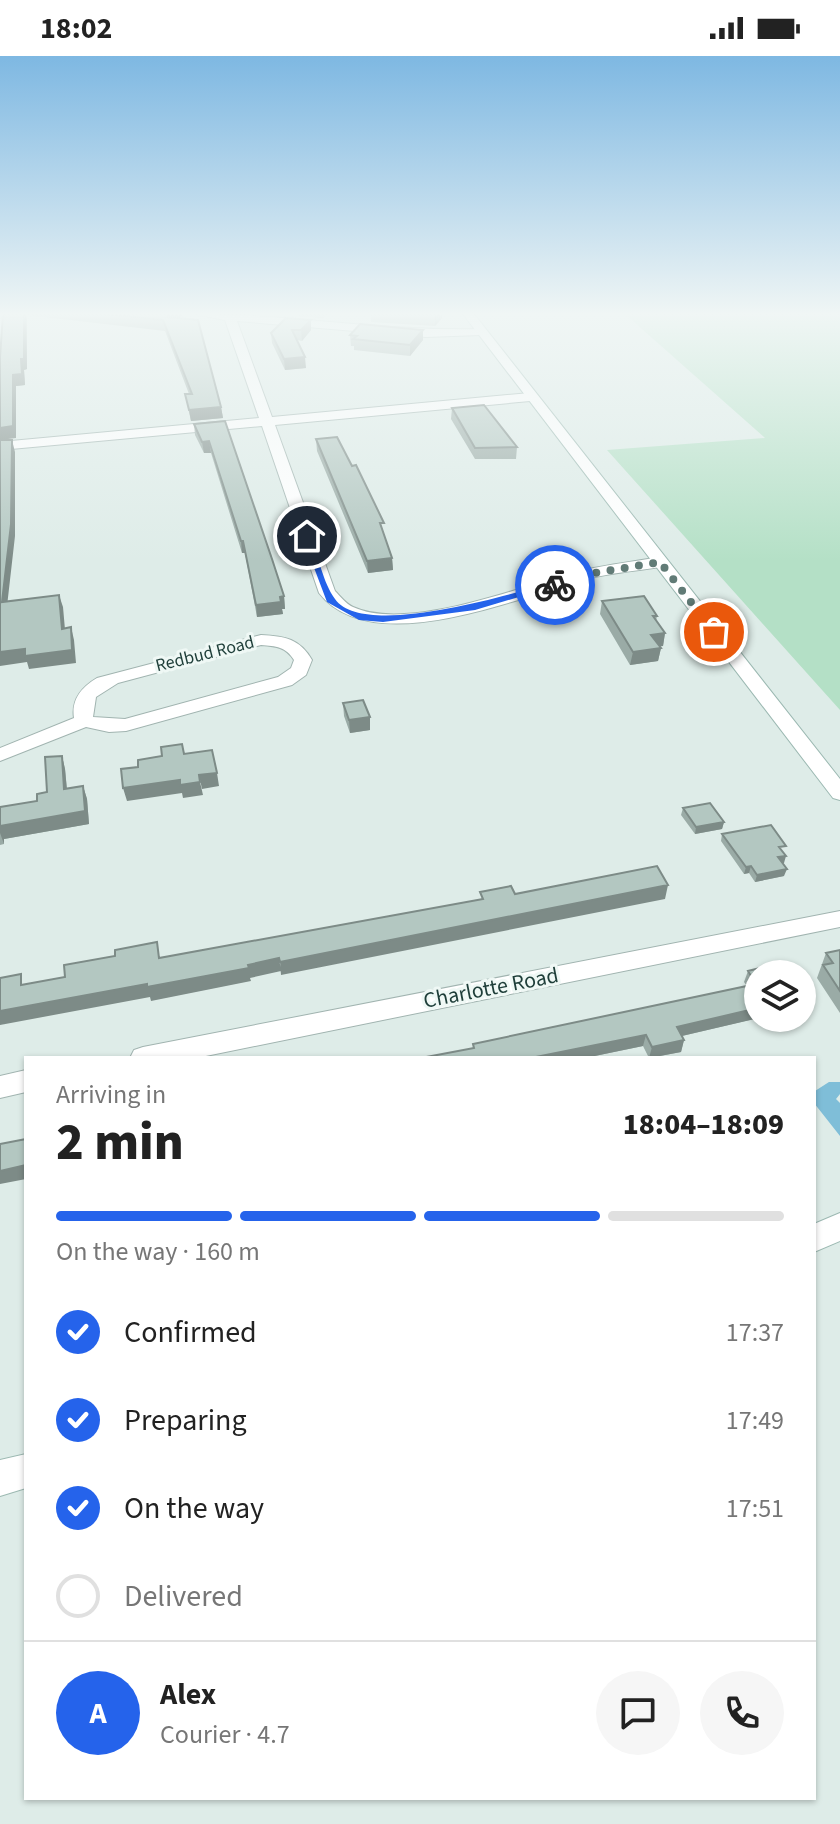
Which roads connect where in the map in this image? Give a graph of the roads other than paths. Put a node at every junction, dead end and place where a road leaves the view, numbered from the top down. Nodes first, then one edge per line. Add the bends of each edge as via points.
1 (257, 397) edge
2 (530, 397) joint
3 (266, 422) junction
4 (0, 446) edge
5 (660, 562) junction
6 (84, 721) junction
7 (0, 755) edge
8 (840, 793) edge
9 (840, 919) edge
10 (153, 1056) edge
11 (24, 1081) edge
12 (0, 1087) edge
13 (840, 1227) edge
14 (816, 1237) edge
15 (24, 1472) edge
16 (0, 1478) edge

1 - 3 street
2 - 3 street
2 - 5 street
3 - 4 street
3 - 5 street via 327,593 339,608 359,618 475,608 574,578
5 - 8 street
6 - 6 street, Redbud Road via 126,725 285,681 299,671 301,653 279,641 261,640 111,679 94,687 84,700
6 - 7 street, Redbud Road
9 - 10 street, Charlotte Road
11 - 12 street
13 - 14 street
15 - 16 street

